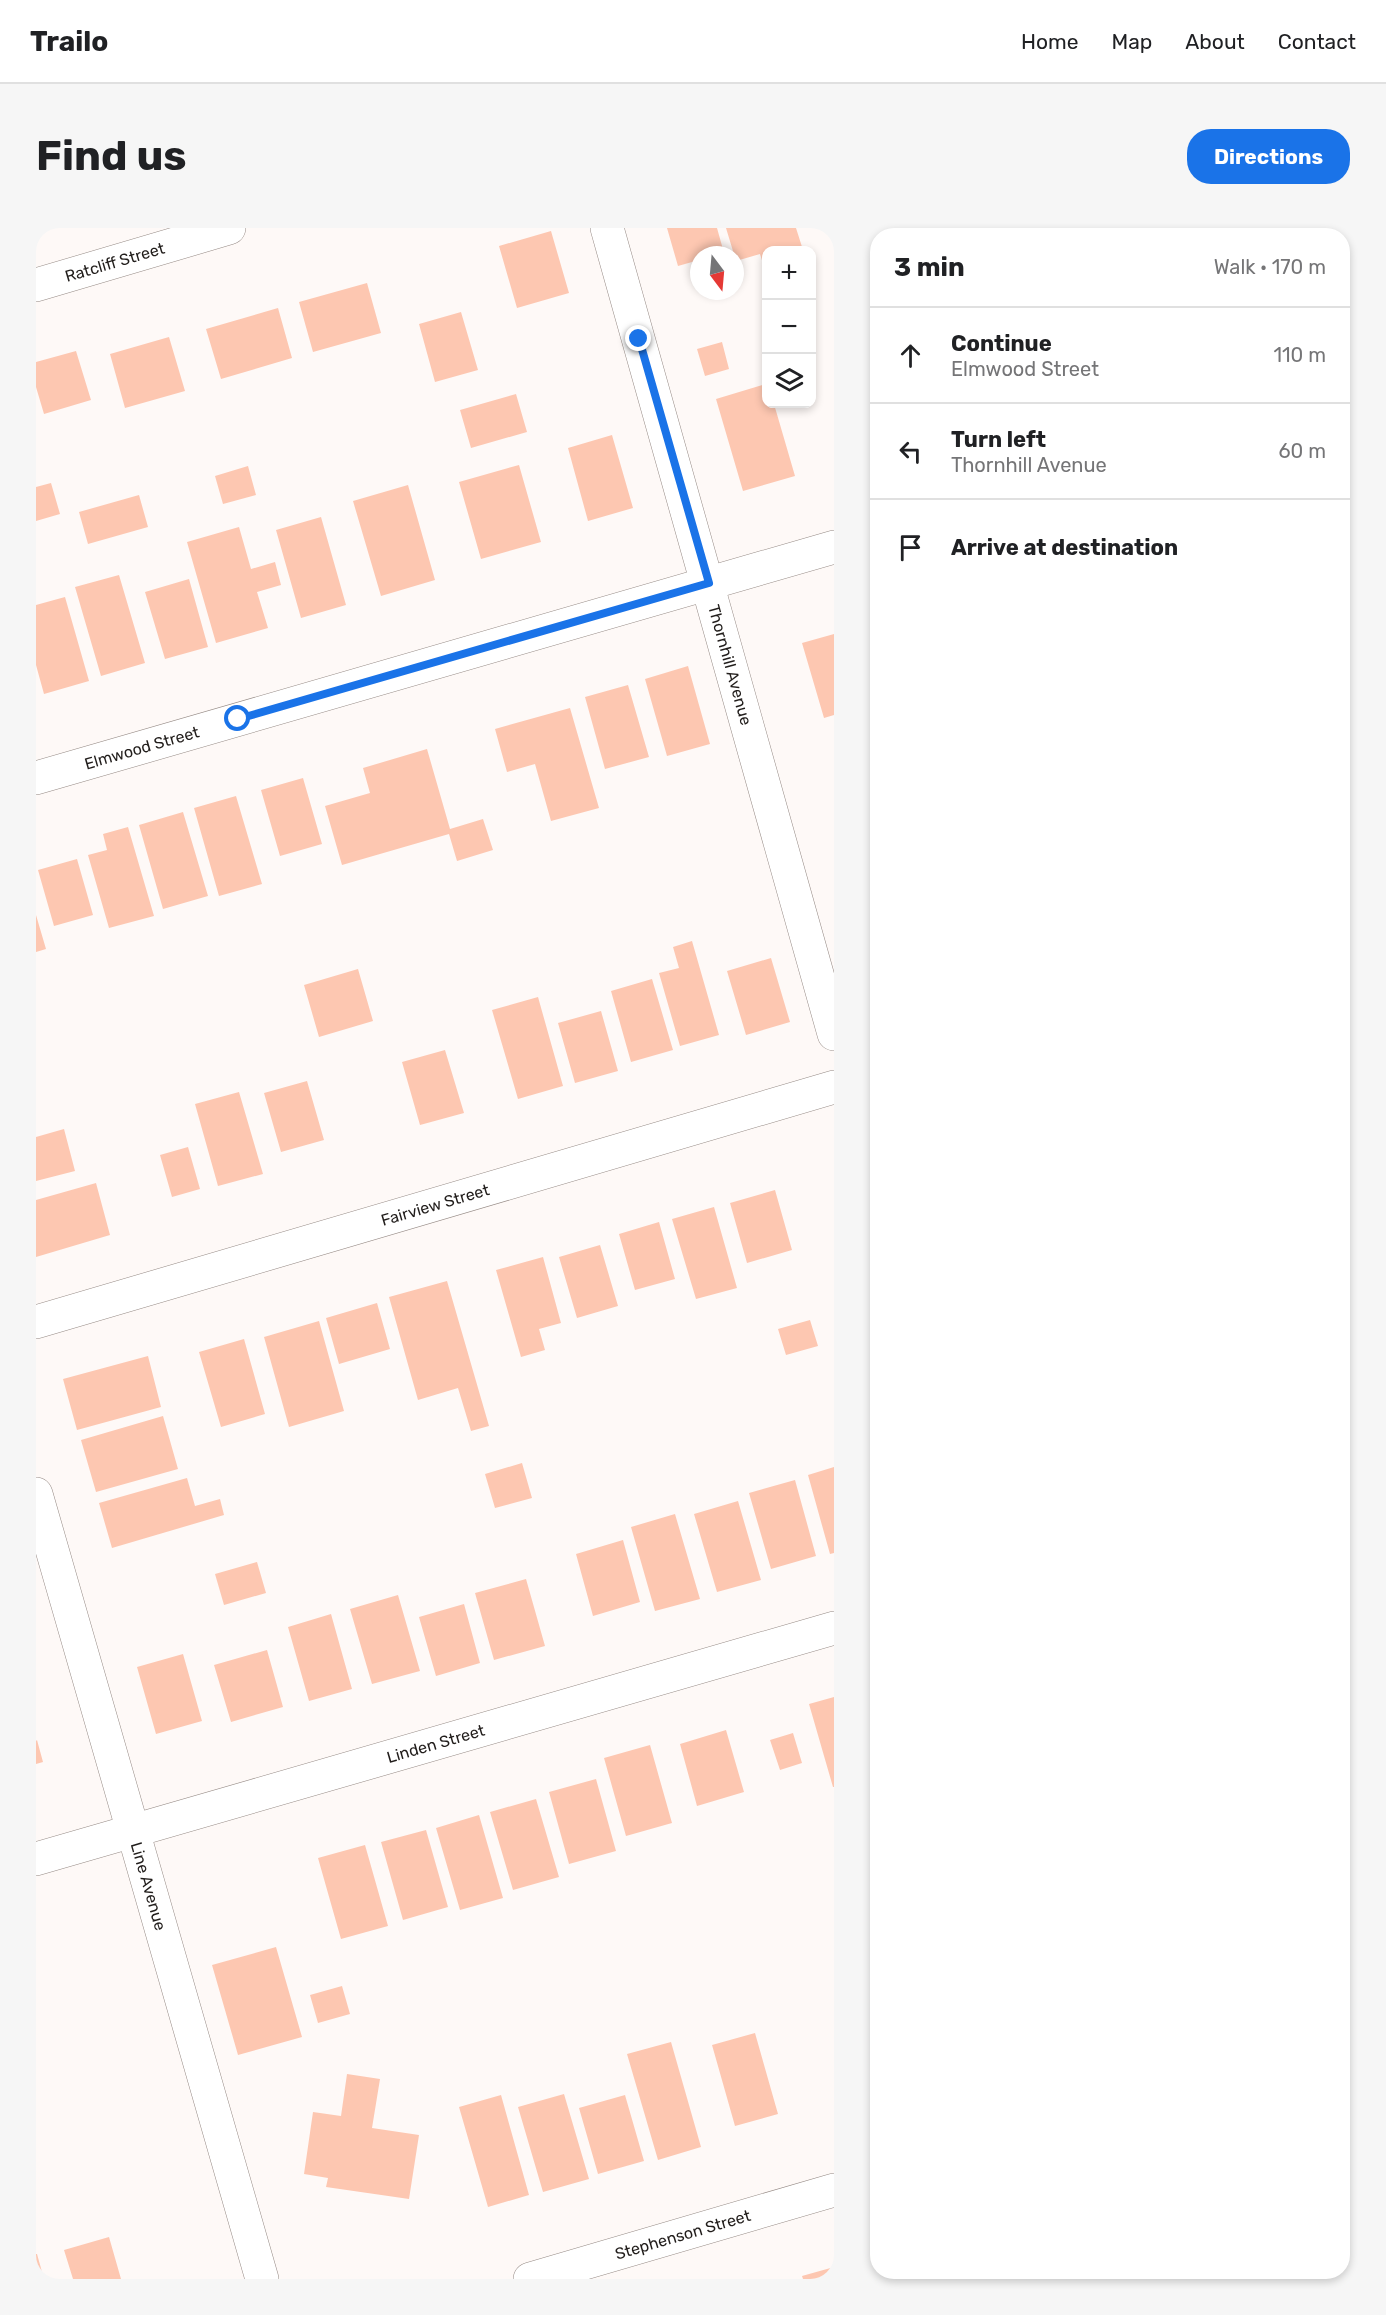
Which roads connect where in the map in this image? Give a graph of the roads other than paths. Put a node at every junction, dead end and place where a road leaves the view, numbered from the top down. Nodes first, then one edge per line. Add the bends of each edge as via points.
1 (229, 228) edge
2 (607, 228) edge
3 (36, 285) edge
4 (834, 547) edge
5 (709, 583) junction
6 (36, 778) edge
7 (834, 1034) edge
8 (834, 1087) edge
9 (36, 1322) edge
10 (36, 1494) edge
11 (834, 1628) edge
12 (133, 1832) junction
13 (36, 1859) edge
14 (834, 2190) edge
15 (262, 2279) edge
16 (530, 2279) edge

1 - 3 street, Ratcliff Street
2 - 5 street, Thornhill Avenue
4 - 5 street, Elmwood Street
5 - 6 street, Elmwood Street
5 - 7 street, Thornhill Avenue
8 - 9 street, Fairview Street
10 - 12 street, Line Avenue
11 - 12 street, Linden Street
12 - 13 street, Linden Street
12 - 15 street, Line Avenue
14 - 16 street, Stephenson Street

